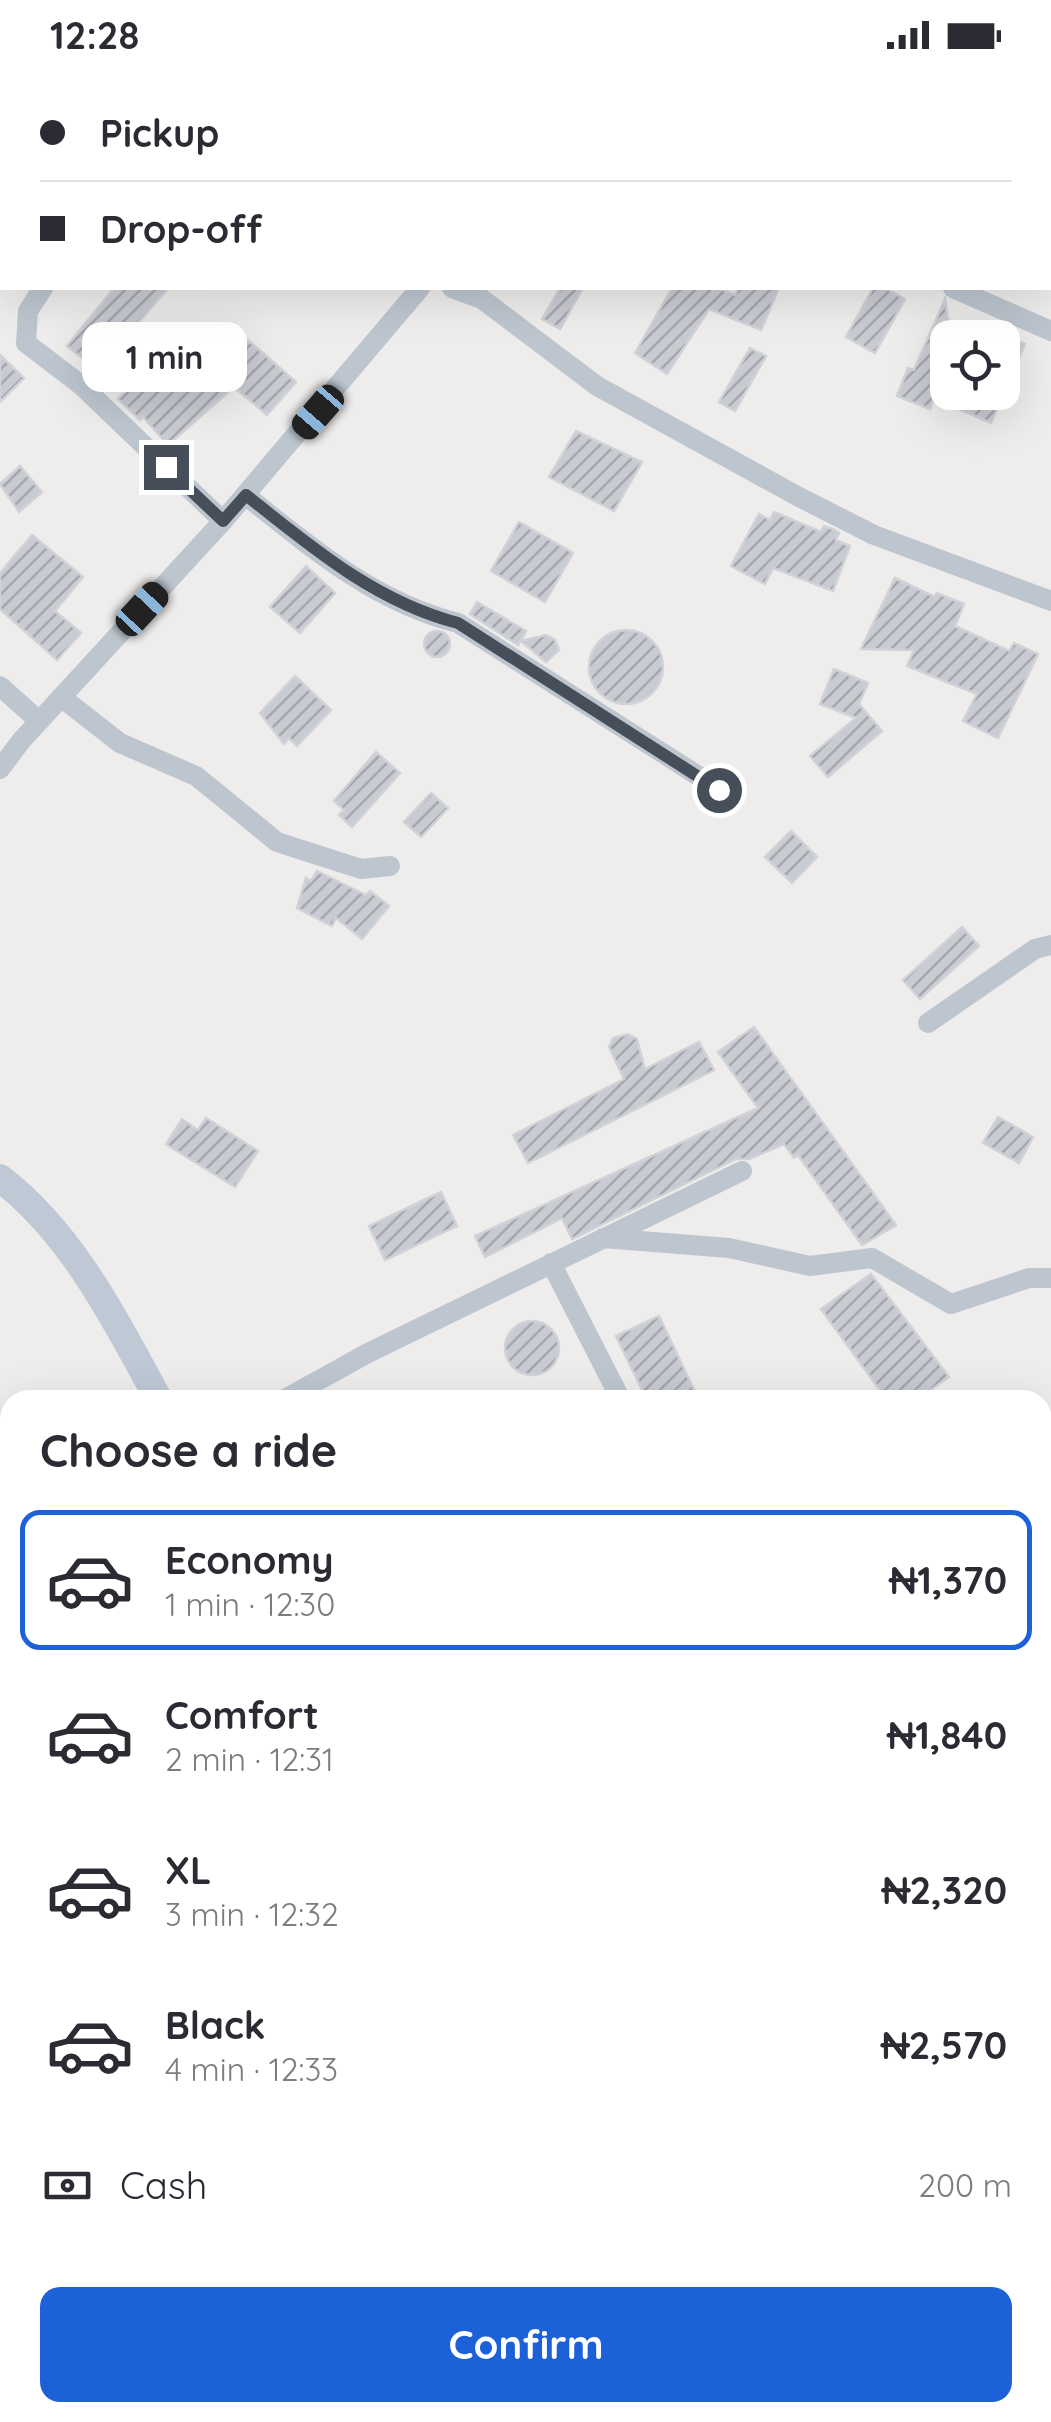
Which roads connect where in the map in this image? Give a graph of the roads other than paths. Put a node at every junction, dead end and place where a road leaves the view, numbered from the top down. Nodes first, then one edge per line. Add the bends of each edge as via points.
1 (43, 290) edge
2 (418, 290) edge
3 (457, 290) edge
4 (959, 290) edge
5 (1051, 330) edge
6 (246, 495) junction
7 (223, 521) junction
8 (1051, 601) edge
9 (0, 686) edge
10 (60, 697) junction
11 (39, 720) junction
12 (0, 770) edge
13 (719, 790) dead end
14 (390, 866) dead end
15 (1051, 945) edge
16 (928, 1023) dead end
17 (742, 1171) dead end
18 (0, 1178) edge
19 (601, 1238) junction
20 (551, 1262) junction
21 (1051, 1278) edge
22 (153, 1390) edge
23 (302, 1390) edge
24 (617, 1390) edge

1 - 7 street via 28,311 26,342 82,385
2 - 6 street
3 - 8 street via 482,300 597,386 800,497 874,535
4 - 5 street
6 - 7 street
6 - 13 street via 323,557 412,611 458,623
7 - 10 street
9 - 11 street
10 - 11 street
10 - 14 street via 120,743 196,776 277,842 361,868
11 - 12 street
15 - 16 street via 1034,948
17 - 19 street
18 - 22 street via 66,1244
19 - 20 street
19 - 21 street via 729,1248 810,1266 872,1258 951,1304 1029,1278
20 - 23 street
20 - 24 street

